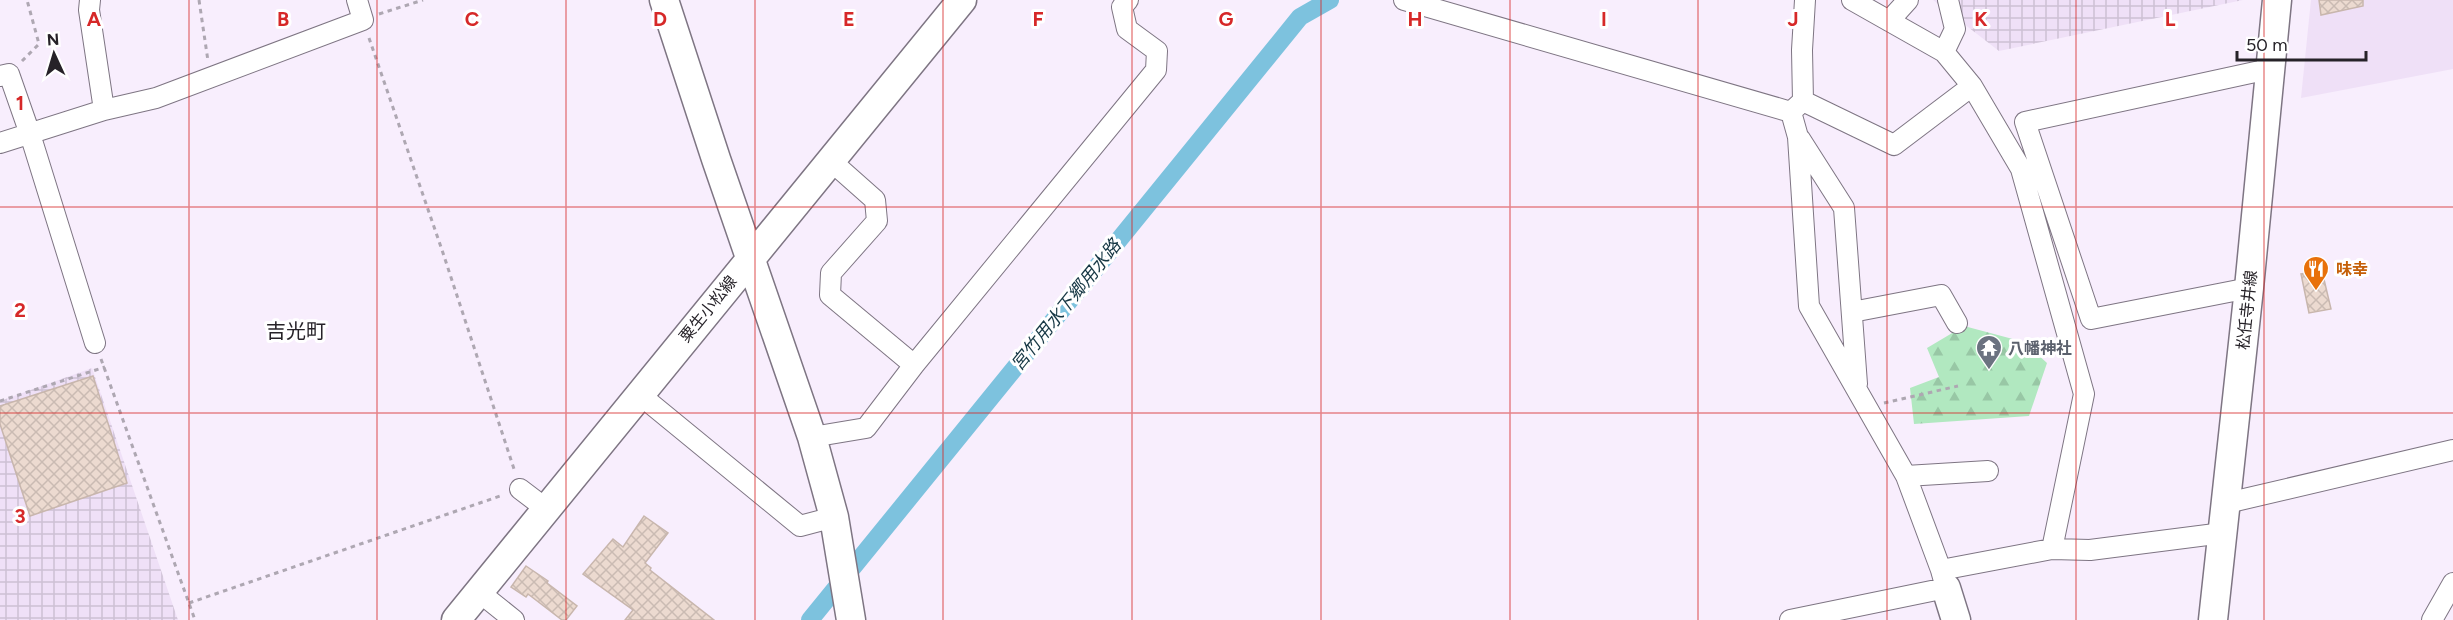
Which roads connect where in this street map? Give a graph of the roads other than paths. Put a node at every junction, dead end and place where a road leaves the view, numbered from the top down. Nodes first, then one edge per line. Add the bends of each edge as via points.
1 (90, 0) edge
2 (357, 0) edge
3 (664, 0) edge
4 (962, 0) edge
5 (1128, 0) edge
6 (1404, 0) edge
7 (1805, 0) edge
8 (1852, 0) edge
9 (1908, 0) edge
10 (1948, 0) edge
11 (2277, 0) edge
12 (1889, 21) junction
13 (1944, 52) junction
14 (2269, 69) junction
15 (4, 75) edge
16 (1972, 86) junction
17 (1797, 107) junction
18 (104, 110) junction
19 (30, 134) junction
20 (1798, 137) junction
21 (0, 143) edge
22 (831, 161) junction
23 (750, 258) junction
24 (2249, 288) junction
25 (1852, 312) junction
26 (1957, 323) dead end
27 (95, 343) road end
28 (914, 365) junction
29 (1857, 389) junction
30 (639, 394) junction
31 (812, 437) junction
32 (2453, 450) edge
33 (1988, 471) dead end
34 (1906, 476) junction
35 (520, 489) road end
36 (2227, 503) junction
37 (545, 508) junction
38 (834, 518) junction
39 (2223, 533) junction
40 (2052, 549) junction
41 (1943, 579) junction
42 (2453, 583) edge
43 (479, 592) junction
44 (850, 613) edge
45 (456, 620) edge
46 (514, 620) edge
47 (1790, 620) edge
48 (1956, 620) edge
49 (2213, 620) edge
50 (2432, 620) edge

1 - 18 street
2 - 18 street via 363,20 156,99
3 - 23 main road
4 - 22 main road, 粟生小松線
5 - 28 street via 1122,7 1127,29 1157,51 1156,70
6 - 17 street
7 - 17 street
8 - 12 street
9 - 12 street
10 - 13 street via 1955,29
11 - 14 main road, 松任寺井線
12 - 13 street
13 - 16 street
14 - 24 main road, 松任寺井線
14 - 24 street via 2025,122 2091,319
15 - 19 street
16 - 17 street via 1894,145
16 - 40 street via 2020,169 2084,394
17 - 20 street
18 - 19 street
19 - 21 street
19 - 27 street
20 - 25 street via 1844,208
20 - 29 street via 1809,306
22 - 23 main road, 粟生小松線
22 - 28 street via 875,200 877,221 831,273 830,295
23 - 30 main road, 粟生小松線
23 - 31 main road
24 - 36 main road, 松任寺井線
25 - 26 street via 1941,294
25 - 29 street
28 - 31 street via 866,428
29 - 34 street
30 - 37 main road, 粟生小松線
30 - 38 street via 800,526
31 - 38 main road
32 - 36 street
33 - 34 street
34 - 41 street
35 - 37 street
36 - 39 main road, 松任寺井線
37 - 43 main road, 粟生小松線
38 - 44 main road
39 - 40 street via 2090,550
39 - 49 main road, 松任寺井線
40 - 41 street
41 - 47 street
41 - 48 main road
42 - 50 street
43 - 45 main road, 粟生小松線
43 - 46 street

